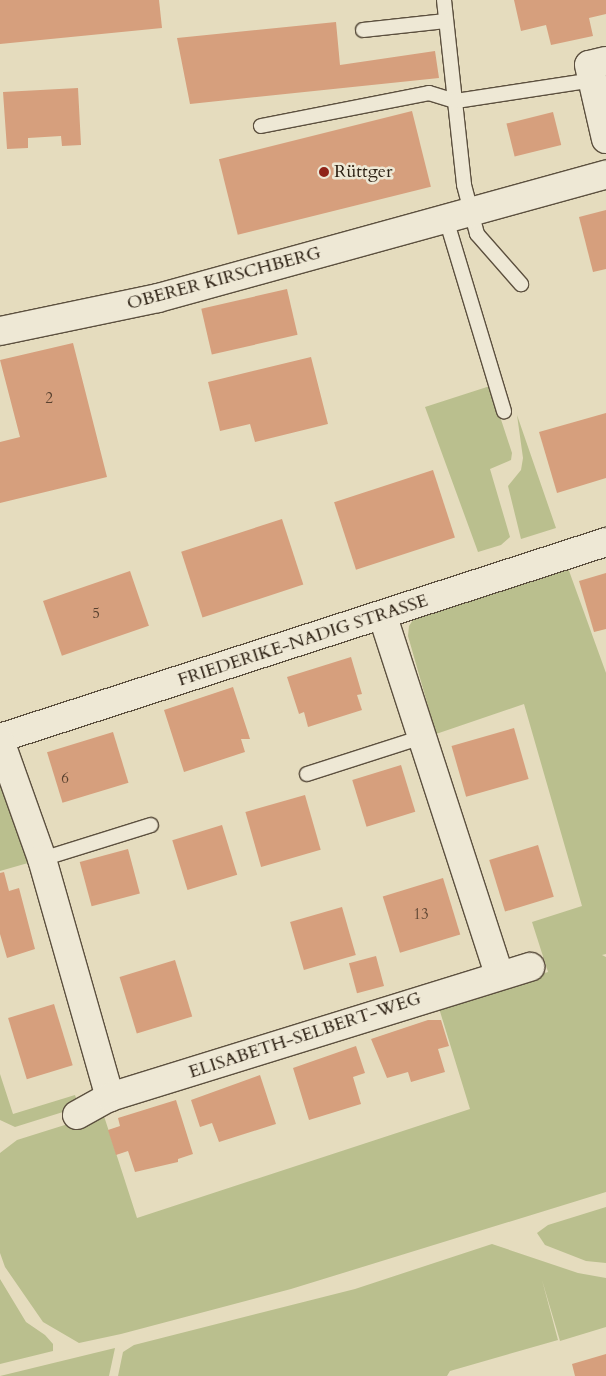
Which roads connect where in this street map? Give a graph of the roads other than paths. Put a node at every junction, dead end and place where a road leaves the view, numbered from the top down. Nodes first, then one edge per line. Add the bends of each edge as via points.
1 (444, 0) edge
2 (446, 21) junction
3 (363, 30) dead end
4 (599, 70) edge
5 (456, 101) junction
6 (261, 126) dead end
7 (606, 139) edge
8 (606, 175) edge
9 (459, 216) junction
10 (521, 284) dead end
11 (0, 331) edge
12 (504, 411) dead end
13 (606, 542) edge
14 (383, 617) junction
15 (422, 737) junction
16 (0, 740) edge
17 (307, 774) dead end
18 (151, 825) dead end
19 (42, 859) junction
20 (530, 967) dead end
21 (499, 974) junction
22 (110, 1097) junction
23 (77, 1115) dead end

1 - 2 lane
2 - 3 lane
2 - 5 lane
4 - 5 lane
4 - 7 street
5 - 6 lane via 429,94
5 - 9 lane via 464,185
8 - 9 street, OBERER KIRSCHBERG
9 - 10 lane
9 - 11 street, OBERER KIRSCHBERG via 158,298
9 - 12 lane
13 - 14 street, FRIEDERIKE-NADIG STRASSE
14 - 15 street
14 - 16 street, FRIEDERIKE-NADIG STRASSE
15 - 17 lane
15 - 21 street
16 - 19 street
18 - 19 lane
19 - 22 street
20 - 21 street, ELISABETH-SELBERT-WEG
21 - 22 street, ELISABETH-SELBERT-WEG
22 - 23 street, ELISABETH-SELBERT-WEG

